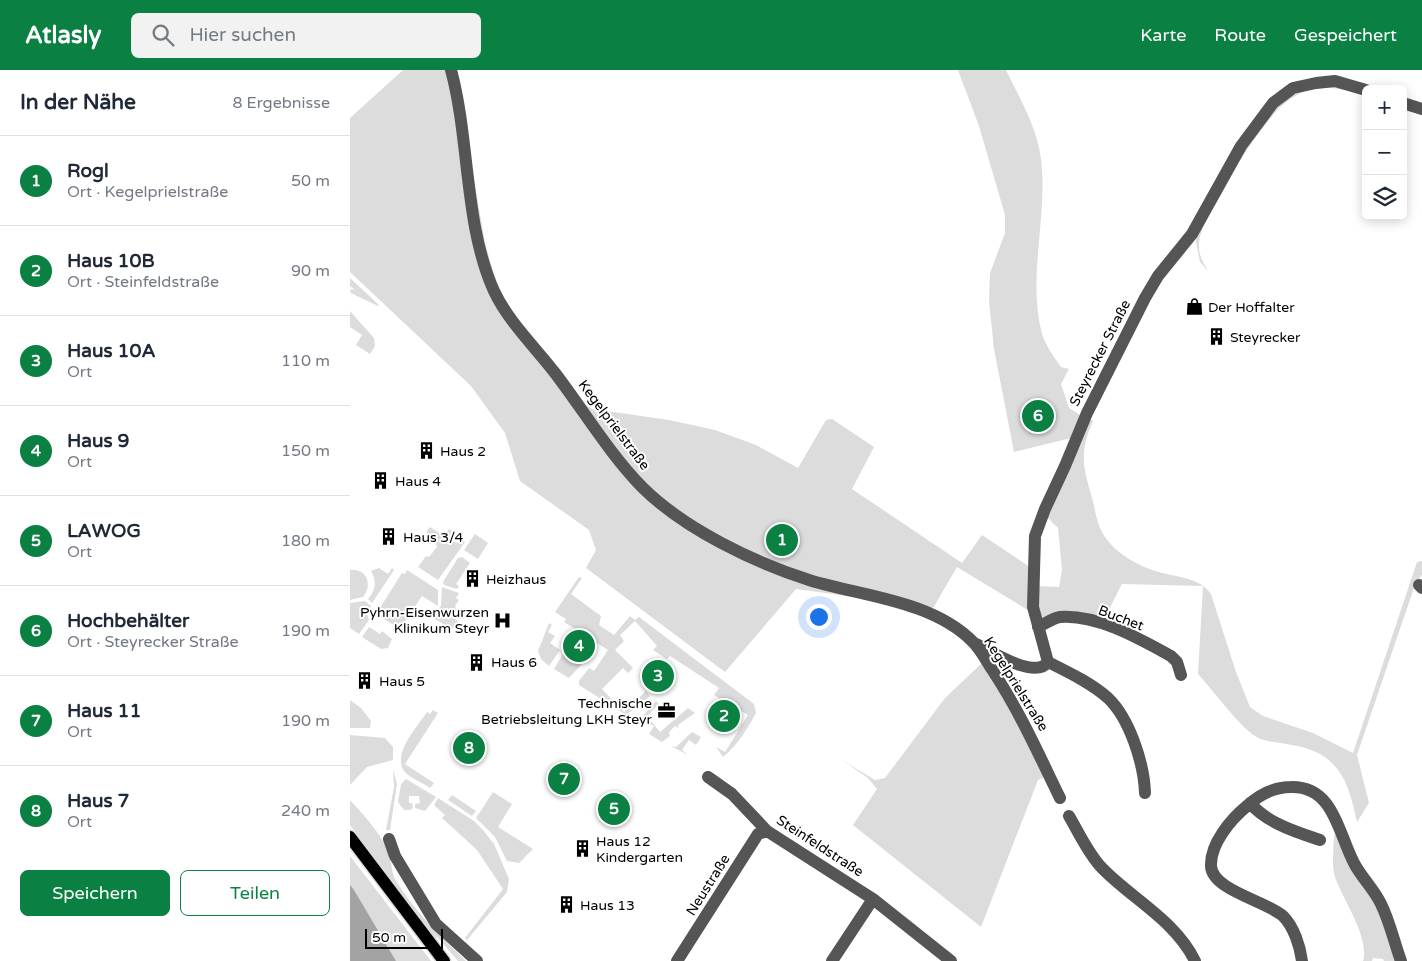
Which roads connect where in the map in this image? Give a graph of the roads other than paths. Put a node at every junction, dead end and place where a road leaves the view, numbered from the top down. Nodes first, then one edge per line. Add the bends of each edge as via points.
1 (450, 70) edge
2 (1362, 89) edge
3 (1407, 104) edge
4 (1422, 109) edge
5 (1038, 626) junction
6 (974, 642) junction
7 (1048, 662) junction
8 (1181, 675) dead end
9 (708, 777) dead end
10 (1145, 794) dead end
11 (1060, 798) dead end
12 (1250, 803) junction
13 (1069, 816) dead end
14 (767, 831) junction
15 (350, 837) edge
16 (389, 839) dead end
17 (1320, 840) dead end
18 (873, 899) junction
19 (444, 961) edge
20 (477, 961) edge
21 (677, 961) edge
22 (832, 961) edge
23 (951, 961) edge
24 (1195, 961) edge
25 (1302, 961) edge
26 (1401, 961) edge

1 - 6 street, Kegelprielstraße via 479,246 494,290 508,314 617,458 644,488 700,530 748,555 812,581 918,609
2 - 5 street, Steyrecker Straße via 1335,81 1316,82 1301,85 1280,96 1251,132 1222,177 1192,234 1158,276 1088,411 1035,536 1032,597
3 - 4 street
5 - 7 street, Steyrecker Straße
5 - 8 street, Buchet via 1059,617 1109,627 1171,656 1177,662
6 - 7 street via 1023,666 1042,667
6 - 11 street, Kegelprielstraße via 1035,743
7 - 10 street via 1100,692 1115,707 1143,766
9 - 14 street, Steinfeldstraße via 732,794
12 - 17 street via 1276,822
12 - 25 street via 1231,821 1217,843 1211,860 1212,870 1221,883 1283,916 1293,929
12 - 26 street via 1263,794 1282,788 1304,788 1321,796 1332,812 1356,867 1380,902
13 - 24 street via 1101,867 1160,918
14 - 18 street, Steinfeldstraße
14 - 21 street, Neustraße via 758,834
15 - 19 main road
16 - 20 street via 395,856 436,924
18 - 22 street
18 - 23 street, Steinfeldstraße

